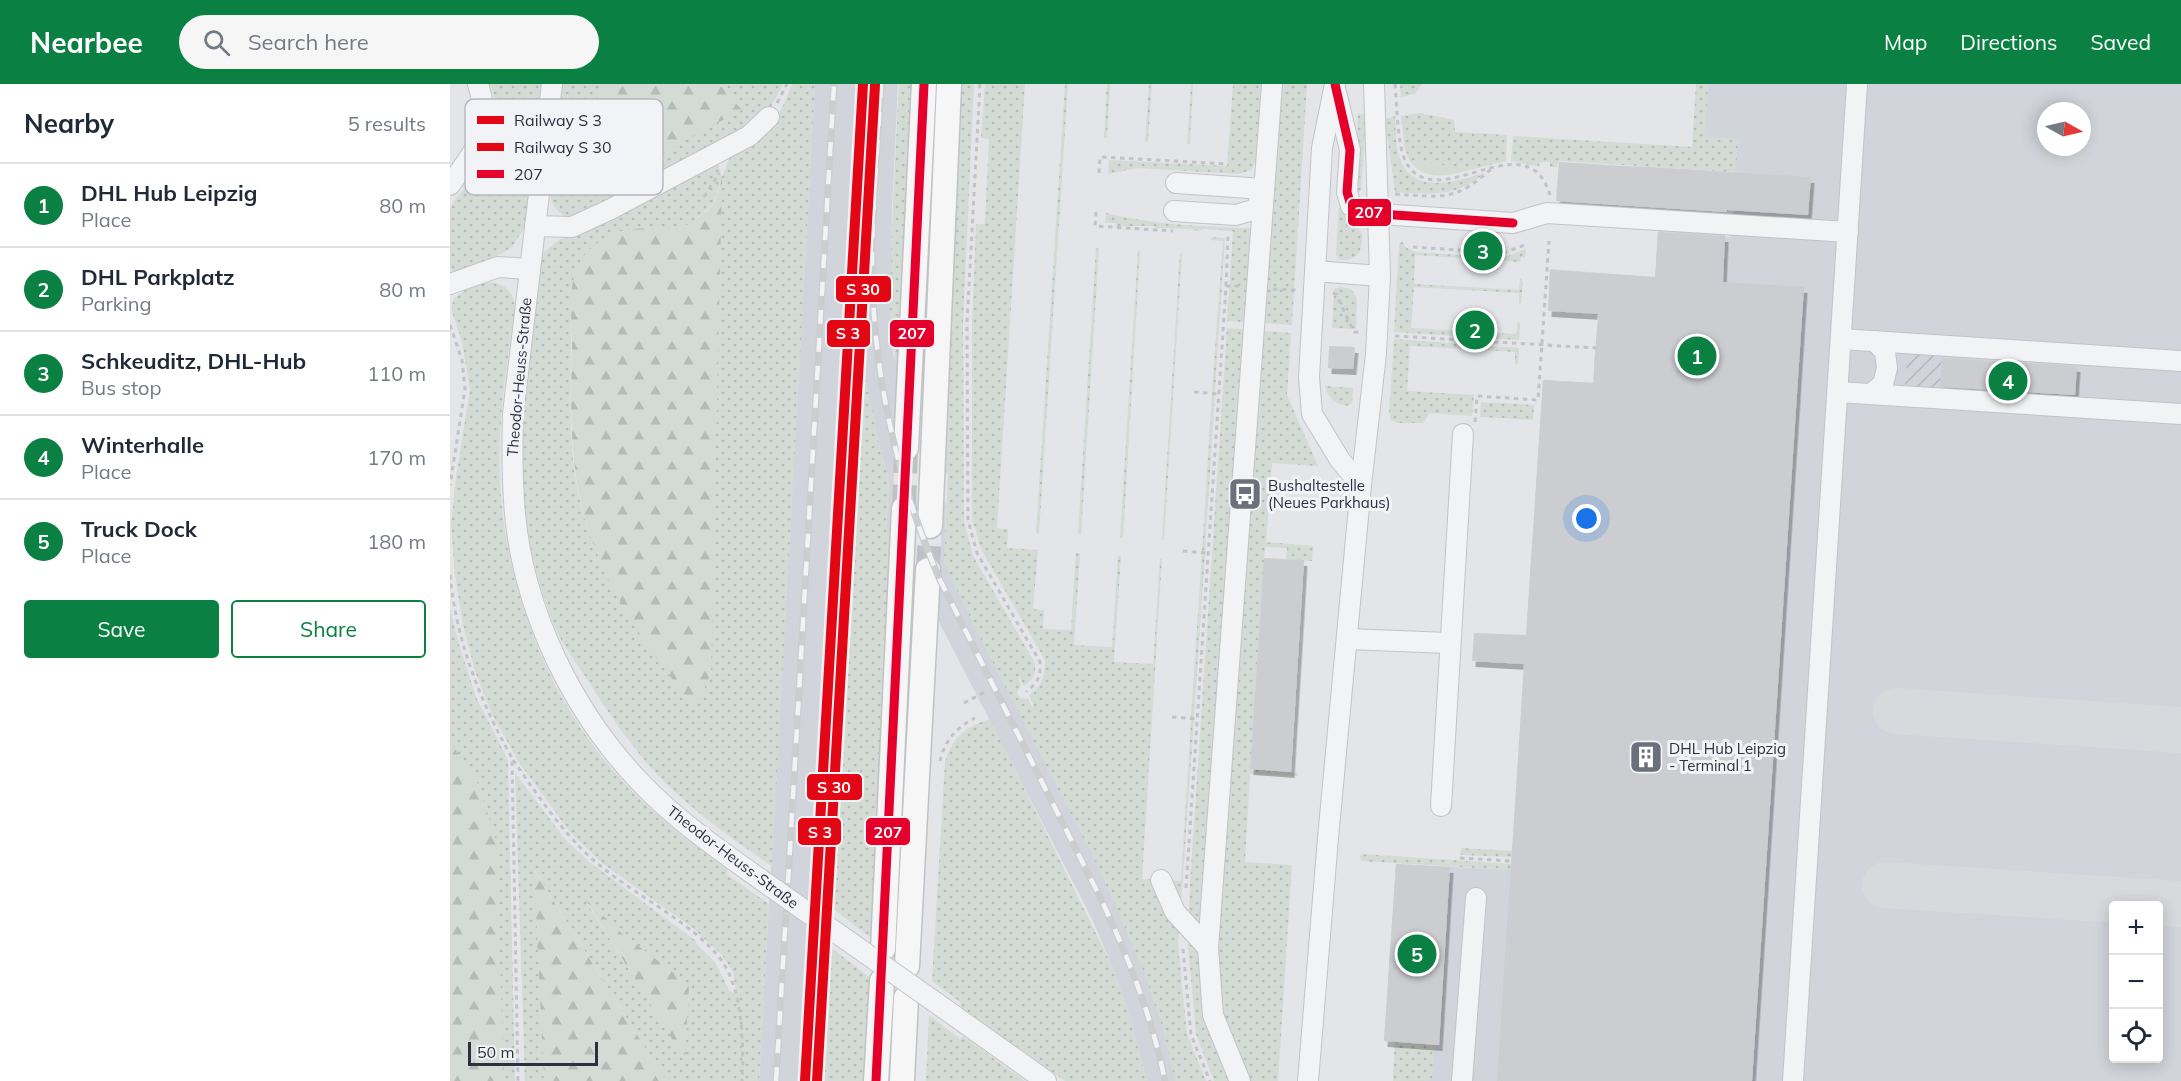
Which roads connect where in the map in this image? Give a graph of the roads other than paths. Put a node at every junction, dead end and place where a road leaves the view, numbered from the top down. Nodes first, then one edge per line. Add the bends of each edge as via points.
1 (478, 84) edge
2 (552, 84) edge
3 (924, 84) edge
4 (949, 84) edge
5 (1272, 84) edge
6 (1374, 84) edge
7 (1857, 84) edge
8 (1335, 85) edge
9 (481, 99) edge
10 (550, 99) edge
11 (769, 117) dead end
12 (465, 164) edge
13 (663, 181) edge
14 (1176, 183) dead end
15 (450, 185) edge
16 (1264, 189) junction
17 (539, 195) edge
18 (637, 195) edge
19 (1174, 211) dead end
20 (1380, 214) junction
21 (535, 225) junction
22 (1848, 232) junction
23 (530, 269) junction
24 (1315, 272) junction
25 (1380, 276) junction
26 (450, 284) edge
27 (1841, 339) junction
28 (1875, 341) junction
29 (2181, 361) edge
30 (1838, 392) junction
31 (1871, 394) junction
32 (2181, 414) edge
33 (1463, 434) road end
34 (906, 448) tunnel mouth
35 (1361, 485) junction
36 (904, 509) tunnel mouth
37 (930, 526) tunnel mouth
38 (928, 570) tunnel mouth
39 (1347, 639) junction
40 (1449, 643) junction
41 (1440, 806) dead end
42 (1161, 880) dead end
43 (1476, 898) dead end
44 (1208, 948) junction
45 (883, 949) dead end
46 (907, 966) dead end
47 (882, 981) dead end
48 (906, 998) dead end
49 (876, 1081) edge
50 (902, 1081) edge
51 (1046, 1081) edge
52 (1240, 1081) edge
53 (1308, 1081) edge
54 (1462, 1081) edge
55 (1793, 1081) edge

1 - 9 street
2 - 10 street, Theodor-Heuss-Straße
3 - 34 main road
4 - 37 main road
5 - 16 street
6 - 20 street
7 - 22 street
8 - 20 street via 1350,150 1347,192 1351,206
8 - 24 street via 1322,148
11 - 13 street via 749,136
12 - 15 street
14 - 16 street
16 - 19 street via 1256,209 1236,214
16 - 44 street
17 - 21 street, Theodor-Heuss-Straße
18 - 21 street via 573,226
20 - 22 street via 1513,223 1547,213
20 - 25 street
21 - 23 street, Theodor-Heuss-Straße
22 - 27 street
23 - 26 street via 498,267
23 - 51 street, Theodor-Heuss-Straße, bridge via 514,404 512,466 518,535 537,611 566,678 609,745 639,781 677,816
24 - 25 street
24 - 35 street via 1309,377 1312,414 1340,460
25 - 35 street
27 - 28 street
27 - 30 street
28 - 29 street
28 - 31 street via 1885,352 1887,368 1883,384
30 - 31 street
30 - 55 street
31 - 32 street
33 - 40 street
35 - 39 street
36 - 45 main road
38 - 46 main road
39 - 40 street
39 - 53 street
40 - 41 street
42 - 44 street via 1175,912
43 - 54 street
44 - 52 street via 1213,1015
47 - 49 main road
48 - 50 main road

